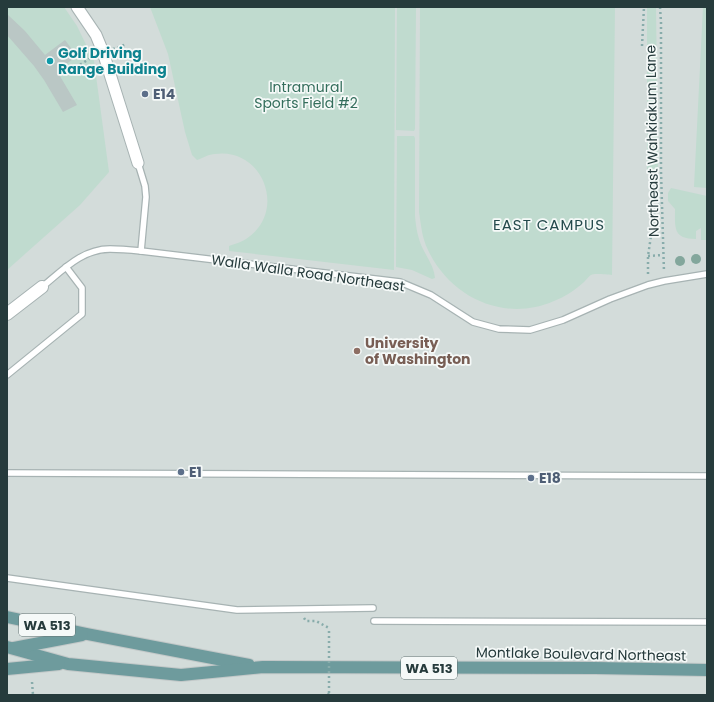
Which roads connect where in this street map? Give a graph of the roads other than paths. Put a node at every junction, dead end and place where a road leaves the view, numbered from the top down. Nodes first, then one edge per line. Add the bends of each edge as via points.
1 (77, 7) edge
2 (138, 163) joint
3 (141, 251) junction
4 (66, 267) junction
5 (707, 274) edge
6 (42, 287) joint
7 (7, 314) edge
8 (7, 375) edge
9 (7, 473) edge
10 (707, 476) edge
11 (7, 578) edge
12 (373, 608) dead end
13 (7, 617) edge
14 (374, 621) dead end
15 (707, 622) edge
16 (88, 634) junction
17 (8, 648) edge
18 (68, 664) junction
19 (263, 667) junction
20 (7, 669) edge
21 (707, 670) edge

1 - 2 street via 96,35 103,52
2 - 3 lane via 146,198
3 - 4 lane, Walla Walla Road Northeast via 99,250 82,256
3 - 5 lane, Walla Walla Road Northeast via 400,282 431,295 473,322 499,329 530,330 563,320 610,298 648,285
4 - 6 lane, Walla Walla Road Northeast
4 - 8 lane via 82,288 82,314
6 - 7 street, Walla Walla Road Northeast
9 - 10 lane
11 - 12 lane via 237,610
13 - 16 main road, Montlake Boulevard Northeast / WA 513
14 - 15 lane
16 - 17 main road
16 - 19 main road, Montlake Boulevard Northeast / WA 513
17 - 18 main road, Montlake Boulevard Northeast / WA 513
18 - 19 main road, Montlake Boulevard Northeast / WA 513 via 181,675
18 - 20 main road
19 - 21 main road, Montlake Boulevard Northeast / WA 513

